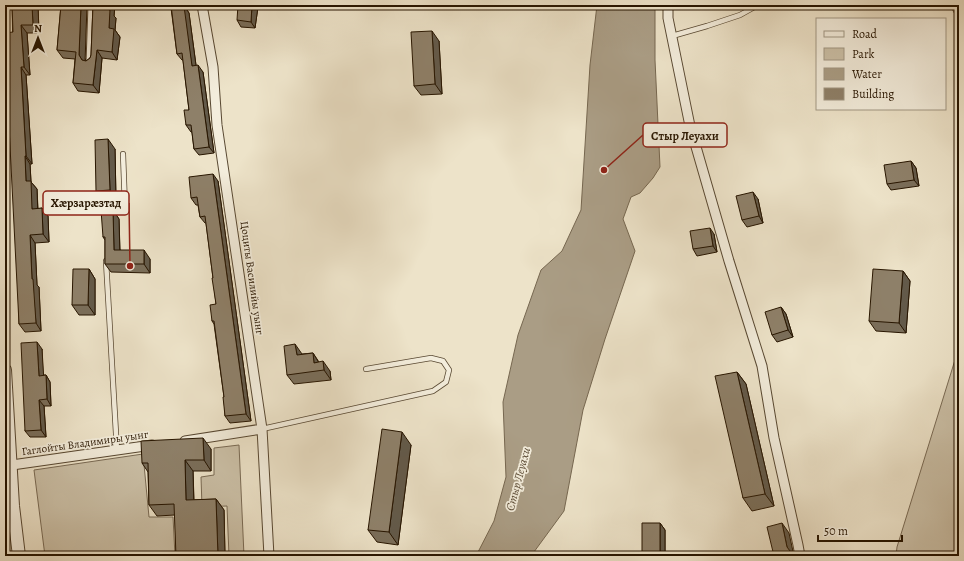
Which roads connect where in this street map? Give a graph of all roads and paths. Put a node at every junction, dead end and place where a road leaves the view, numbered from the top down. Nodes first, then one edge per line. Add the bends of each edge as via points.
1 (93, 5) edge
2 (202, 5) edge
3 (668, 5) edge
4 (758, 5) edge
5 (672, 36) junction
6 (91, 64) edge
7 (123, 154) dead end
8 (104, 217) edge
9 (106, 256) edge
10 (366, 369) dead end
11 (5, 370) edge
12 (262, 429) junction
13 (176, 442) edge
14 (160, 444) edge
15 (117, 451) junction
16 (8, 466) edge
17 (19, 556) edge
18 (269, 556) edge
19 (800, 556) edge

1 - 6 street
2 - 12 street, Цоциты Василийы уынг via 213,67 217,125
3 - 5 street
4 - 5 lane via 740,15
5 - 19 street via 690,126 762,366 774,438
7 - 8 lane via 125,207 104,209
9 - 15 lane
10 - 12 lane via 431,358 443,361 449,370 446,382 433,391
11 - 16 street
12 - 13 street
12 - 18 street, Цоциты Василийы уынг
14 - 15 street, Гаглойты Владимиры уынг
15 - 16 street, Гаглойты Владимиры уынг
16 - 17 street

